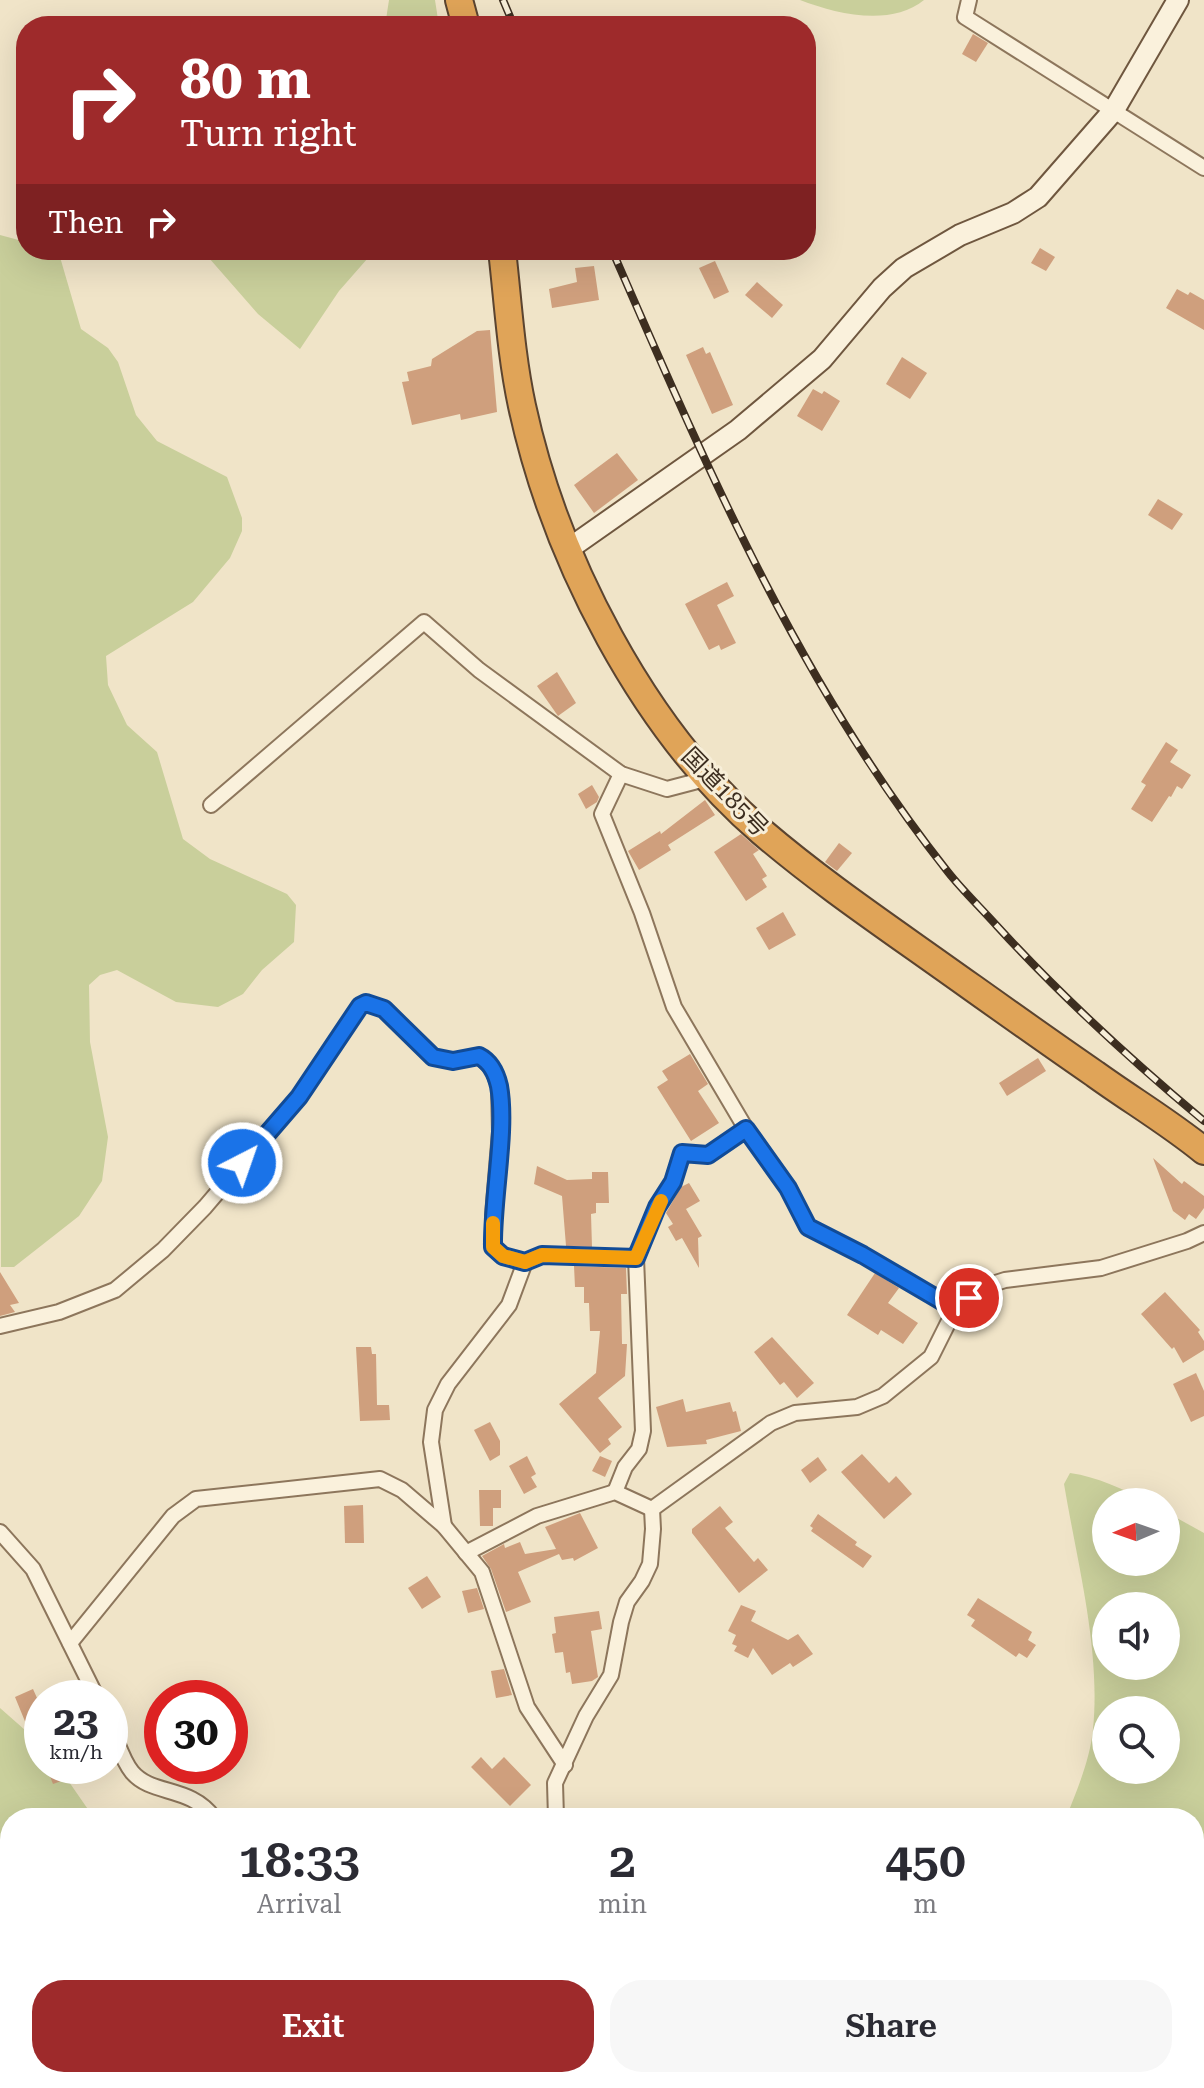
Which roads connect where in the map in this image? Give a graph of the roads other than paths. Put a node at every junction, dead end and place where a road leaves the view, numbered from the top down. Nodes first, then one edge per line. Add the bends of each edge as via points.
1 (969, 0) edge
2 (1178, 0) edge
3 (1114, 110) junction
4 (1204, 168) edge
5 (503, 260) edge
6 (567, 550) junction
7 (621, 774) junction
8 (709, 778) junction
9 (211, 805) dead end
10 (746, 1129) junction
11 (1204, 1151) edge
12 (1204, 1233) edge
13 (636, 1258) junction
14 (525, 1262) junction
15 (955, 1309) junction
16 (0, 1326) edge
17 (615, 1492) junction
18 (652, 1509) junction
19 (444, 1526) junction
20 (0, 1532) edge
21 (466, 1553) junction
22 (70, 1643) junction
23 (88, 1680) edge
24 (128, 1764) edge
25 (565, 1765) junction
26 (207, 1808) edge
27 (556, 1808) edge

1 - 3 street via 965,17
2 - 3 street
3 - 4 street
3 - 6 street via 1038,197 904,268 822,359 738,430
5 - 6 highway, 国道185号 via 521,405
6 - 8 highway, 国道185号 via 638,683 678,744
7 - 8 street via 667,789
7 - 9 street via 479,670 424,622
7 - 10 street via 602,814 674,1007
8 - 11 highway, 国道185号 via 759,830 836,891
10 - 13 street via 708,1155 682,1153
10 - 15 street via 808,1227
12 - 15 street via 1101,1268 1005,1280 983,1287
13 - 14 street via 542,1255
13 - 17 street via 643,1431
14 - 16 street via 493,1247 500,1132 493,1069 479,1056 453,1061 433,1057 384,1009 366,1003 299,1097 163,1250 115,1290 59,1312
14 - 19 street via 509,1305 448,1384 435,1410 431,1442
15 - 18 street via 931,1357 883,1396 857,1407 795,1413 771,1423
17 - 18 street
17 - 21 street via 537,1516
18 - 25 street via 650,1564 627,1602 611,1675
19 - 21 street
19 - 22 street via 402,1490 380,1479 196,1499 173,1516
20 - 22 street via 33,1569
21 - 25 street via 482,1572 527,1707
22 - 23 street
24 - 26 street via 148,1783 189,1796
25 - 27 street via 555,1783

